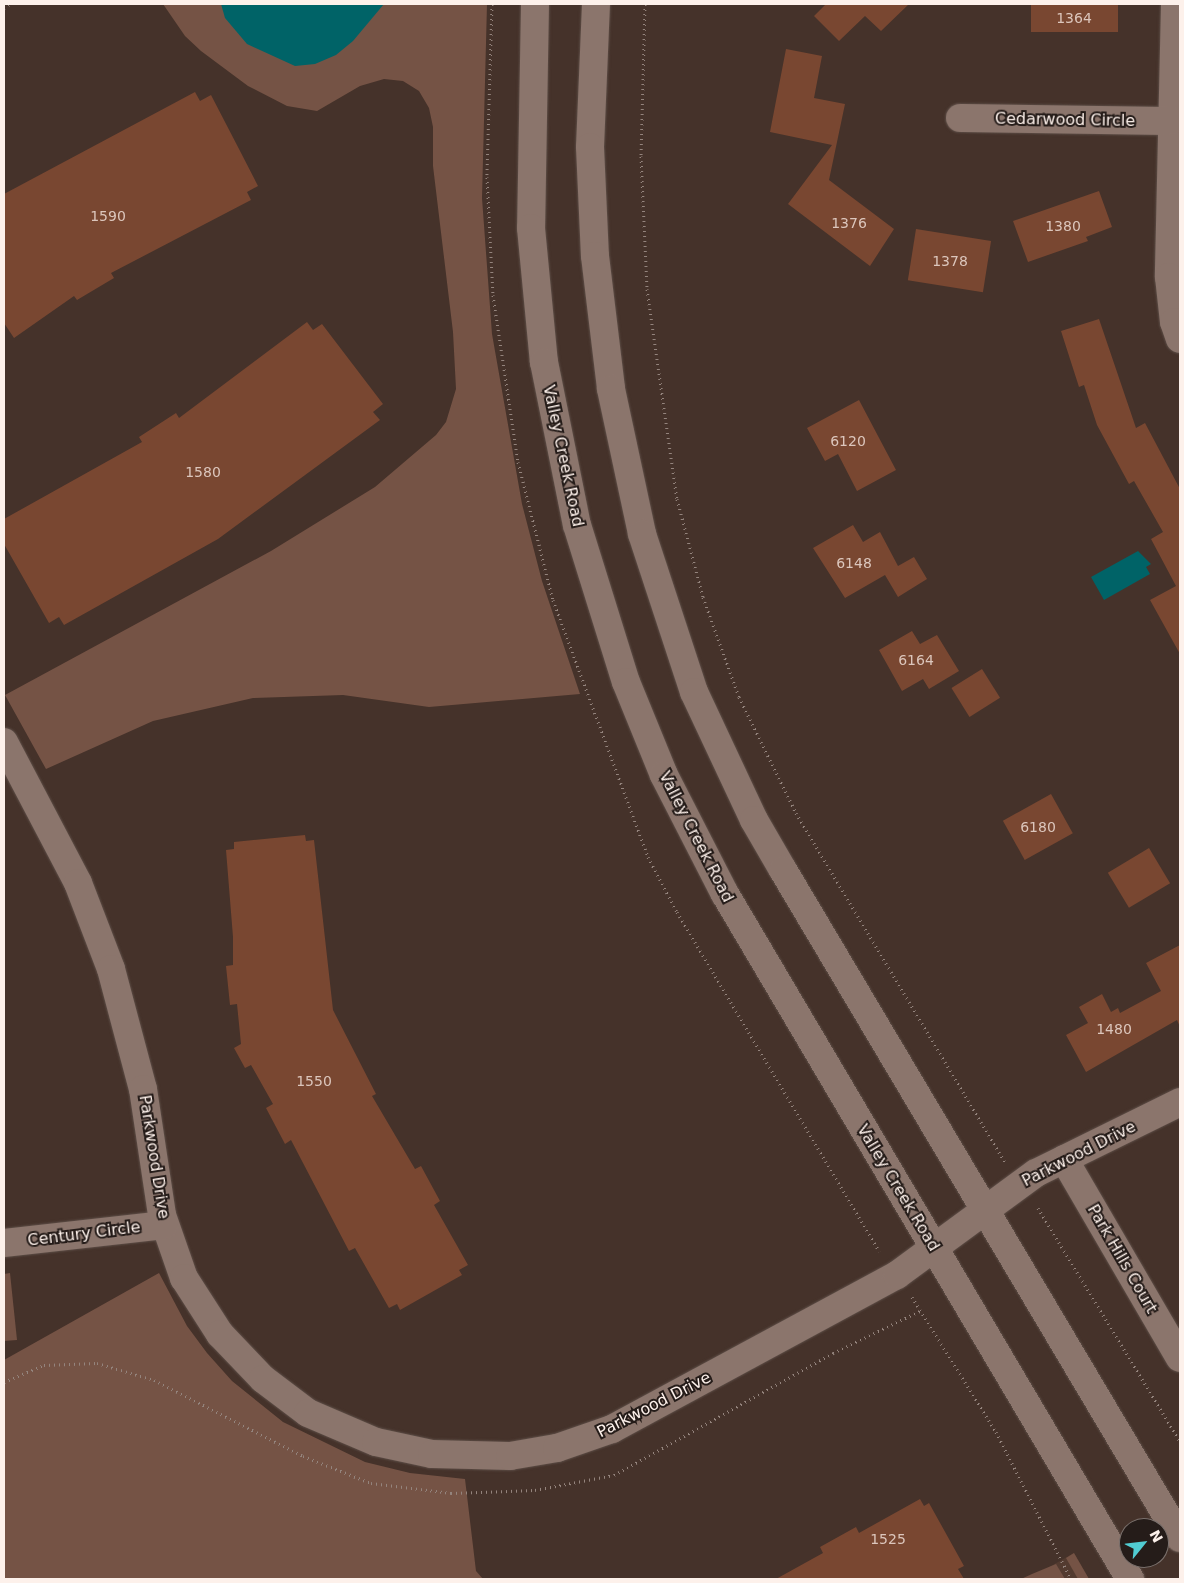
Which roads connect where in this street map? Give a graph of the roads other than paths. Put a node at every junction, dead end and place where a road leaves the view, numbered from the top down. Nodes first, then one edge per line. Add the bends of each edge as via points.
1 (535, 4) edge
2 (596, 4) edge
3 (1175, 4) edge
4 (960, 118) dead end
5 (1170, 121) junction
6 (1180, 339) edge
7 (4, 742) edge
8 (1180, 1102) edge
9 (1064, 1159) junction
10 (983, 1211) junction
11 (164, 1225) junction
12 (4, 1243) edge
13 (934, 1248) junction
14 (1180, 1358) edge
15 (1180, 1538) edge
16 (1130, 1579) edge

1 - 13 main road, Valley Creek Road via 531,204 540,329 561,459 604,620 650,744 693,835
2 - 10 main road via 590,147 599,293 619,437 658,590 694,692 754,820
3 - 5 main road
4 - 5 main road, Cedarwood Circle
5 - 6 main road via 1169,278 1174,322
7 - 11 main road, Parkwood Drive via 74,875 112,969 143,1089
8 - 9 main road, Parkwood Drive
9 - 10 main road, Parkwood Drive via 1020,1183
9 - 14 main road, Park Hills Court
10 - 13 main road, Parkwood Drive
10 - 15 main road
11 - 12 main road, Century Circle
11 - 13 main road, Parkwood Drive via 184,1278 210,1321 246,1364 277,1391 308,1412 358,1436 395,1447 455,1456 534,1452 612,1429 897,1275
13 - 16 main road, Valley Creek Road

